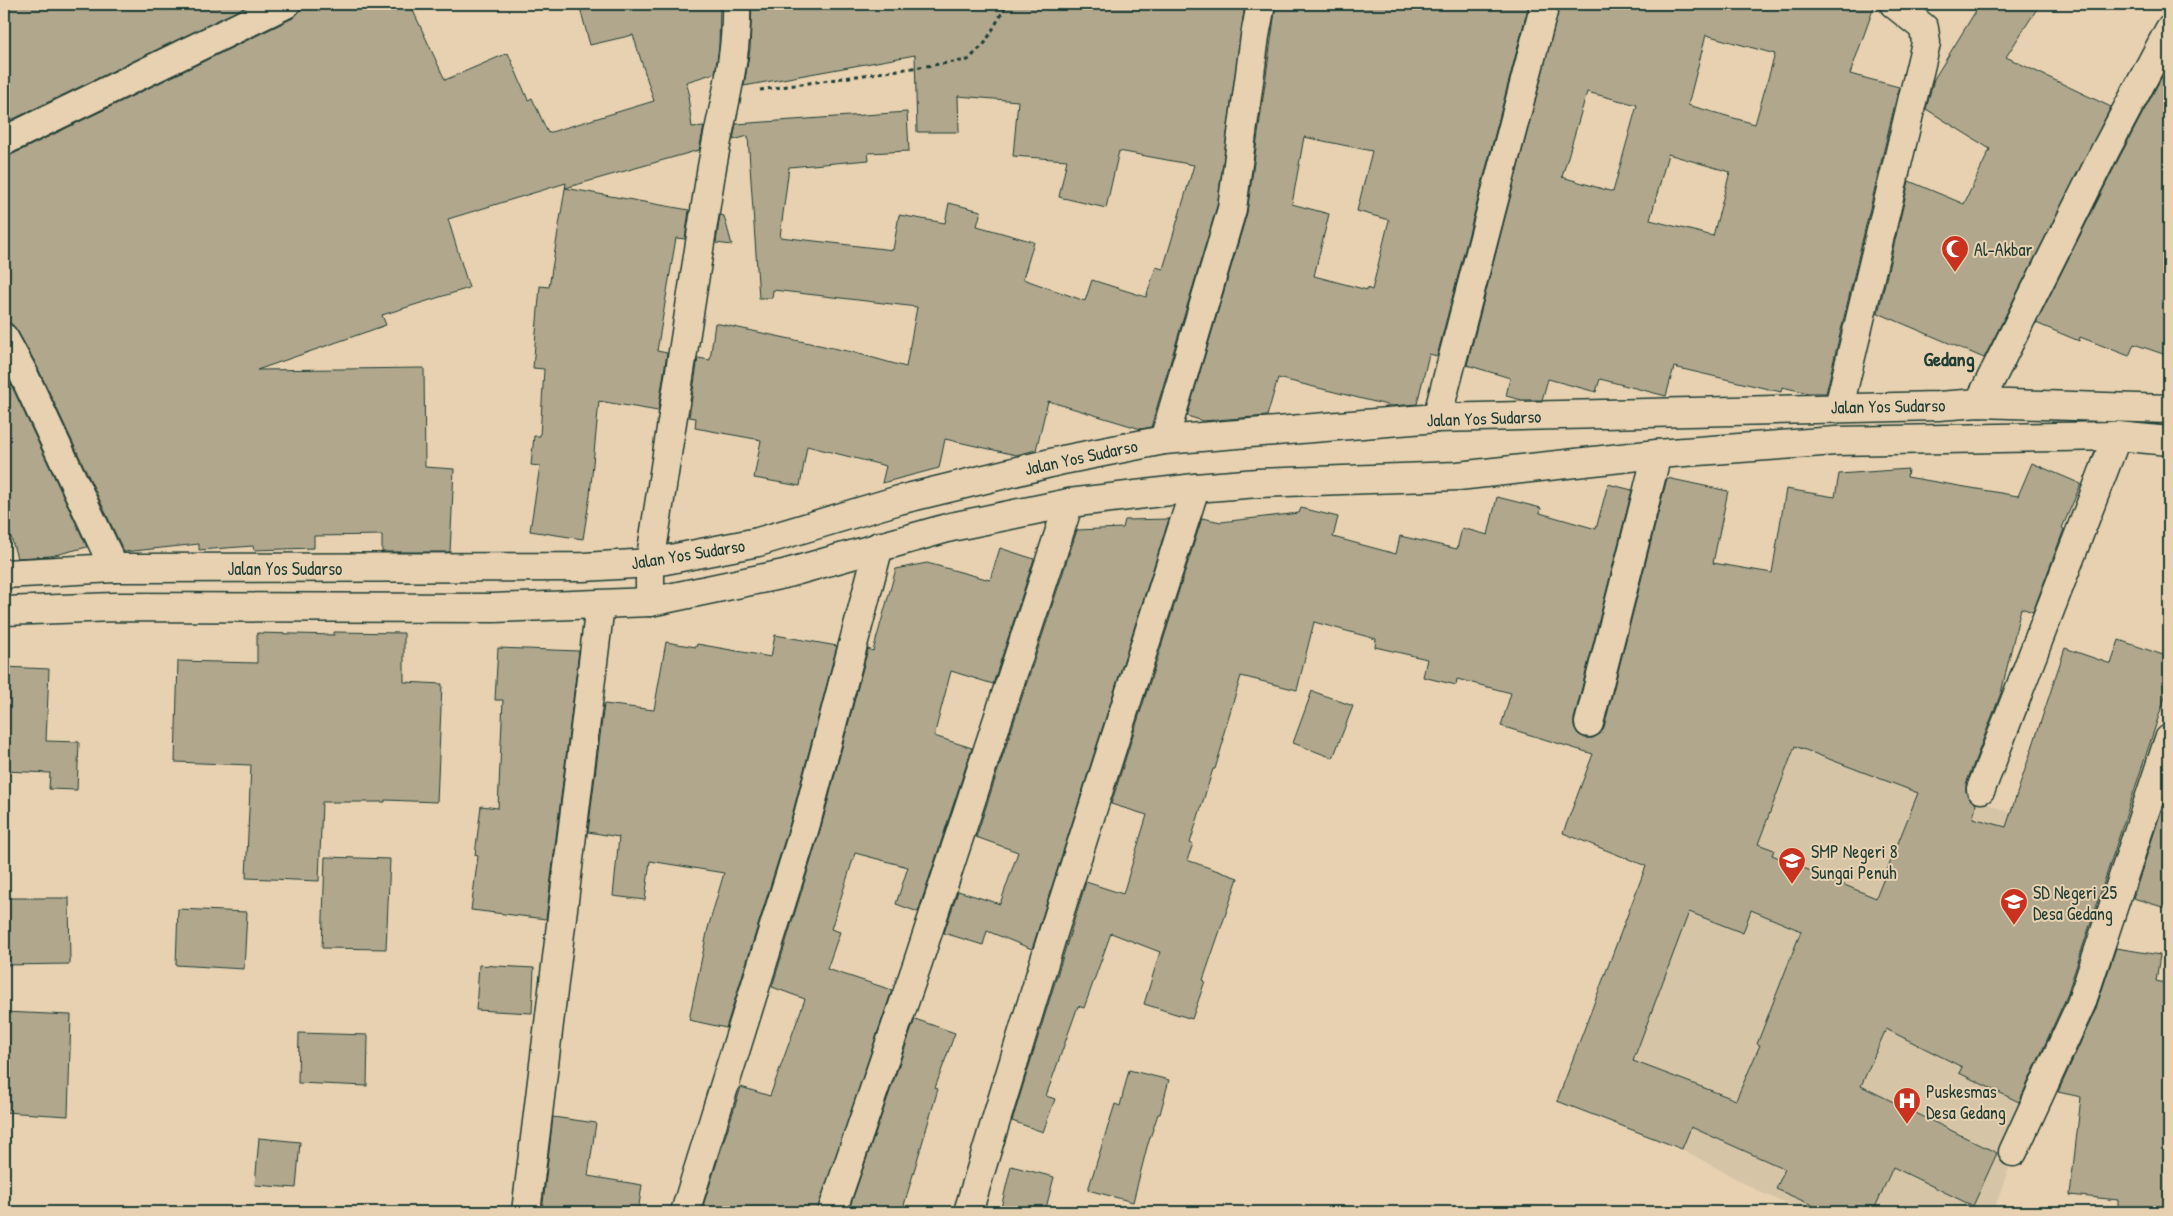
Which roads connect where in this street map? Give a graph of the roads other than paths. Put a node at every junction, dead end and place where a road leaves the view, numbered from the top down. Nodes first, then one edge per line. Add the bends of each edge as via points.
1 (286, 4) edge
2 (736, 4) edge
3 (1261, 4) edge
4 (1545, 4) edge
5 (1894, 4) edge
6 (2169, 30) edge
7 (4, 141) edge
8 (4, 338) edge
9 (1979, 403) junction
10 (1938, 406) junction
11 (1840, 407) junction
12 (2169, 409) edge
13 (1437, 418) junction
14 (2116, 436) junction
15 (1164, 440) junction
16 (2169, 440) edge
17 (1935, 441) junction
18 (1657, 454) junction
19 (1196, 488) junction
20 (1069, 503) junction
21 (879, 546) junction
22 (650, 563) junction
23 (114, 568) junction
24 (4, 574) edge
25 (650, 602) junction
26 (600, 605) junction
27 (115, 607) junction
28 (4, 611) edge
29 (1589, 723) dead end
30 (2169, 739) edge
31 (1981, 789) dead end
32 (2013, 1152) dead end
33 (526, 1212) edge
34 (685, 1212) edge
35 (832, 1212) edge
36 (968, 1212) edge

1 - 7 street
2 - 22 street via 733,68 714,152
3 - 15 street via 1232,209
4 - 13 street
5 - 11 street via 1924,28 1926,43
6 - 9 street
8 - 23 street
9 - 10 street, Jalan Yos Sudarso
9 - 12 street, Jalan Yos Sudarso
10 - 11 street, Jalan Yos Sudarso
10 - 17 street
11 - 13 street, Jalan Yos Sudarso
13 - 15 street, Jalan Yos Sudarso
14 - 16 street, Jalan Yos Sudarso
14 - 17 street, Jalan Yos Sudarso
14 - 31 street
15 - 22 street, Jalan Yos Sudarso via 1063,460 899,500 758,542
17 - 18 street, Jalan Yos Sudarso via 1836,441
18 - 19 street, Jalan Yos Sudarso via 1458,476
18 - 29 street
19 - 20 street, Jalan Yos Sudarso
19 - 36 street via 1054,930
20 - 21 street, Jalan Yos Sudarso via 951,526
20 - 35 street
21 - 25 street, Jalan Yos Sudarso via 784,574
21 - 34 street via 805,828
22 - 23 street, Jalan Yos Sudarso via 584,567
22 - 25 street
23 - 24 street, Jalan Yos Sudarso
23 - 27 street
25 - 26 street, Jalan Yos Sudarso
26 - 27 street, Jalan Yos Sudarso
26 - 33 street
27 - 28 street, Jalan Yos Sudarso
30 - 32 street via 2081,1004

